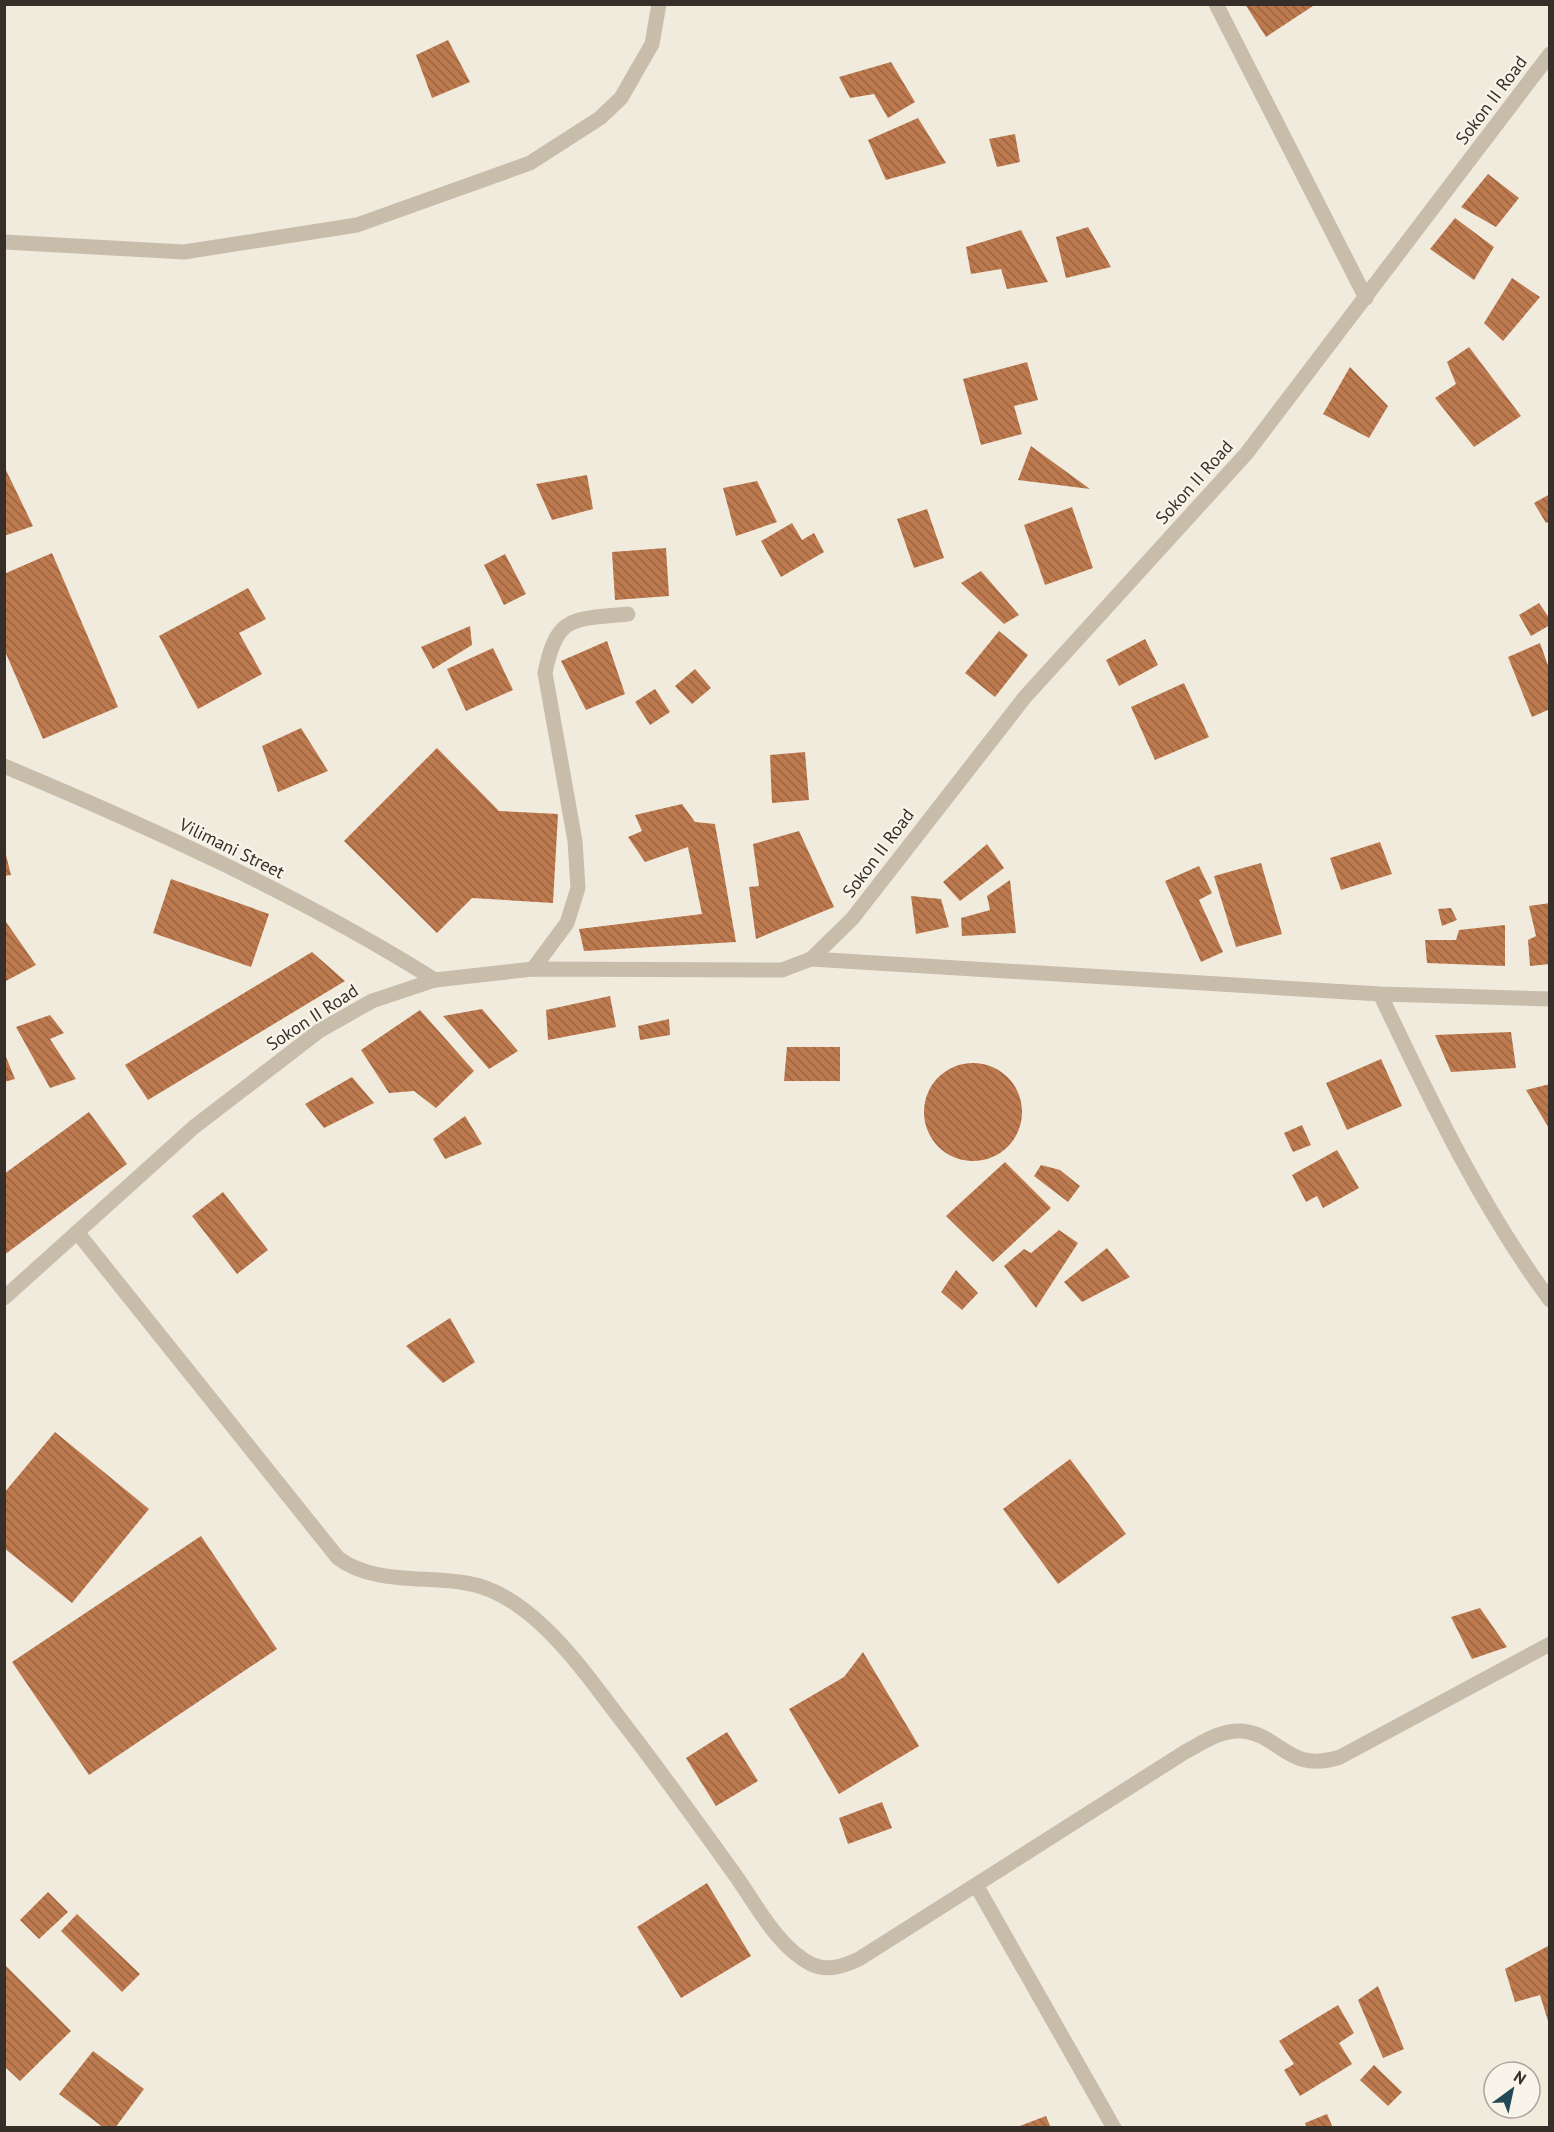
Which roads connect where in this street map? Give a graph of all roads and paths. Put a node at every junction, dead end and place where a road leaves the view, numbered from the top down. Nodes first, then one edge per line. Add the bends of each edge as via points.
1 (659, 4) edge
2 (1216, 4) edge
3 (1550, 54) edge
4 (4, 242) edge
5 (1366, 298) junction
6 (628, 615) dead end
7 (4, 765) edge
8 (811, 959) junction
9 (533, 969) junction
10 (435, 980) junction
11 (1380, 994) junction
12 (1550, 999) edge
13 (77, 1232) junction
14 (4, 1298) edge
15 (1550, 1300) edge
16 (1550, 1644) edge
17 (976, 1885) junction
18 (1114, 2127) edge

1 - 4 street via 652,44 621,98 600,118 530,163 357,225 184,252
2 - 5 street
3 - 5 street, Sokon II Road
5 - 8 street, Sokon II Road via 1246,454 1045,674 978,754 852,919
6 - 9 street via 573,620 555,637 549,650 545,673 575,841 578,888 567,923
7 - 10 street, Vilimani Street via 277,891
8 - 9 street, Sokon II Road via 782,970
8 - 11 street
9 - 10 street, Sokon II Road
10 - 13 street, Sokon II Road via 372,1001 319,1032 194,1127
11 - 12 street
11 - 15 street via 1486,1203
13 - 14 street, Sokon II Road
13 - 17 street via 338,1558 372,1573 468,1583 494,1590 551,1635 644,1750 798,1957 831,1969 845,1965
16 - 17 street via 1323,1763 1297,1759 1260,1737 1241,1731 1219,1734
17 - 18 street

